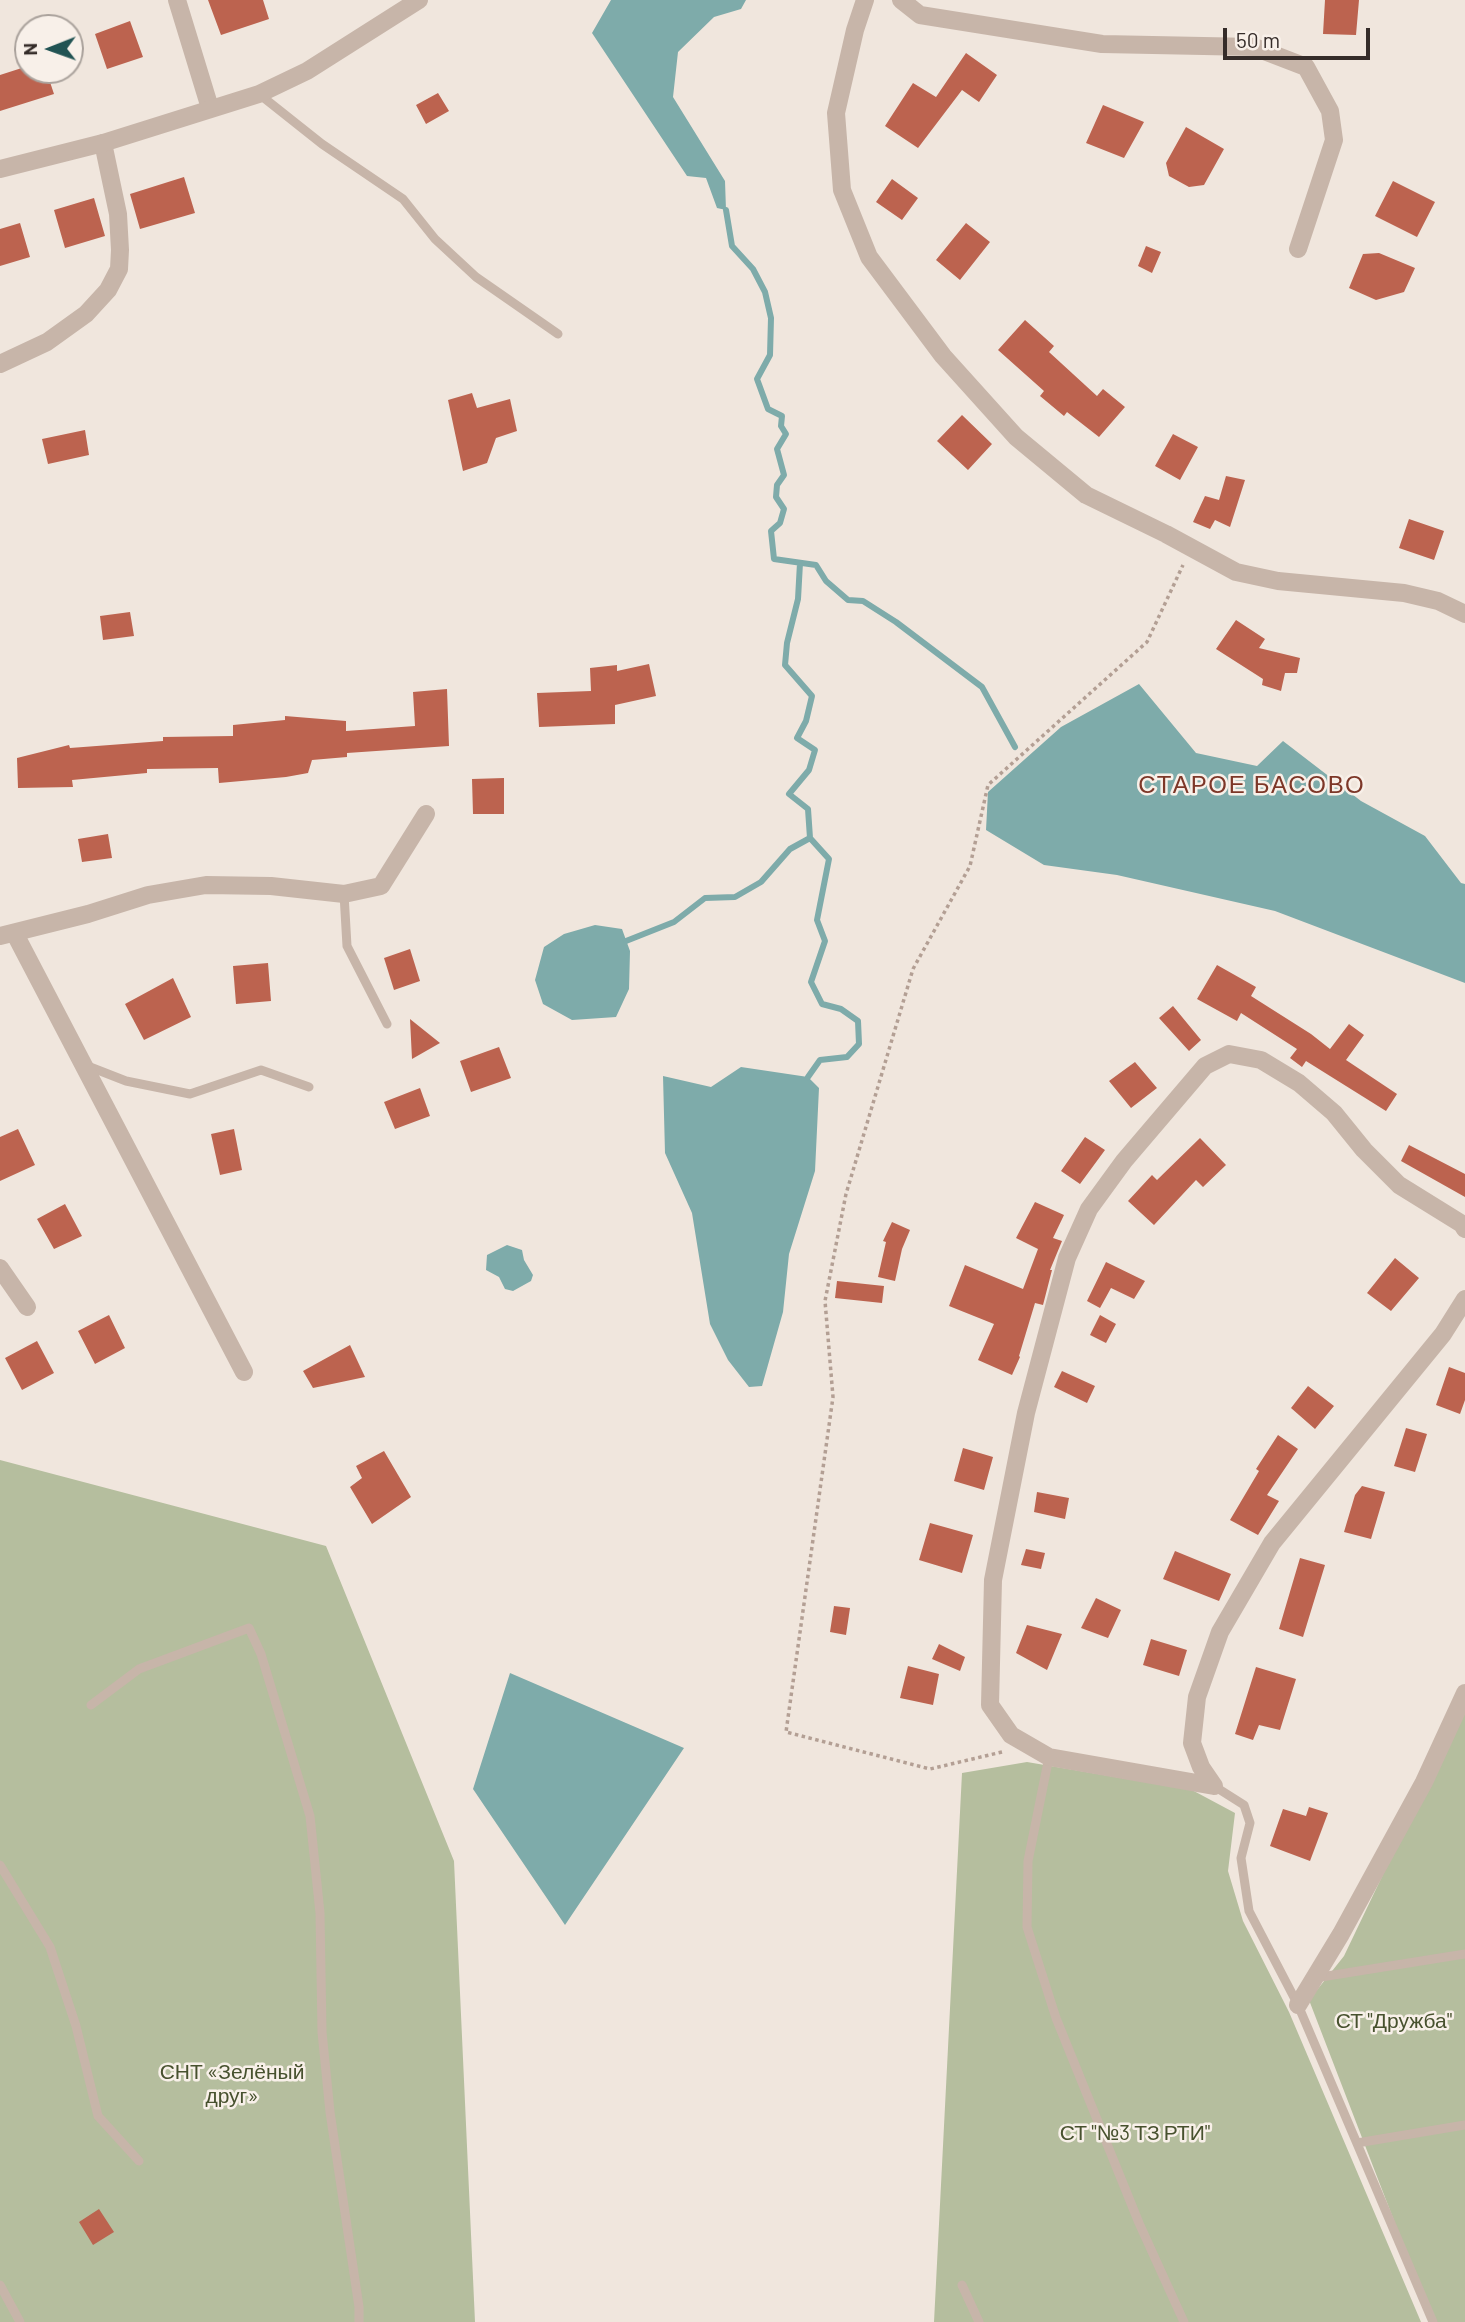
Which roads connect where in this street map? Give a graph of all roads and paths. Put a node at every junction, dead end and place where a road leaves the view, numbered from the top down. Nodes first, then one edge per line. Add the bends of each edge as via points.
1 (177, 0) edge
2 (419, 0) edge
3 (865, 0) edge
4 (901, 0) edge
5 (259, 94) junction
6 (210, 108) junction
7 (103, 143) junction
8 (0, 169) edge
9 (1298, 249) dead end
10 (558, 334) dead end
11 (0, 364) edge
12 (1191, 547) junction
13 (1465, 614) edge
14 (426, 814) dead end
15 (344, 894) junction
16 (8, 935) edge
17 (387, 1024) dead end
18 (83, 1064) junction
19 (309, 1087) dead end
20 (1465, 1230) edge
21 (0, 1268) edge
22 (1465, 1299) edge
23 (27, 1307) dead end
24 (244, 1372) dead end
25 (1465, 1693) edge
26 (91, 1705) dead end
27 (1029, 1746) junction
28 (1049, 1757) junction
29 (1214, 1786) junction
30 (0, 1865) edge
31 (1465, 1954) edge
32 (1314, 1978) junction
33 (1298, 2005) junction
34 (1465, 2125) edge
35 (1357, 2143) junction
36 (139, 2161) dead end
37 (0, 2285) edge
38 (962, 2285) dead end
39 (20, 2322) edge
40 (359, 2322) edge
41 (979, 2322) edge
42 (1184, 2322) edge
43 (1433, 2322) edge

1 - 6 street
2 - 5 street via 307,71
3 - 12 street via 836,113 842,190 870,257 943,355 1016,437 1086,495
4 - 9 street via 920,15 1102,44 1254,47 1307,68 1330,111 1335,140
5 - 6 street
5 - 10 lane via 403,199 435,239 476,277
6 - 7 street
7 - 8 street
7 - 11 street via 118,214 119,269 108,290 86,314 47,342
12 - 13 street via 1236,572 1278,581 1404,593 1438,601
12 - 27 path via 1147,642 988,785 970,866 913,969 846,1194 825,1301 833,1397 786,1732 930,1769
14 - 15 street via 381,886
15 - 16 street via 271,886 206,886 148,895
15 - 17 lane via 347,946
16 - 18 street
18 - 19 lane via 126,1081 190,1094 261,1070
18 - 24 street
20 - 27 street via 1399,1185 1335,1113 1261,1060 1229,1054 1205,1066 1124,1161 1089,1209 1067,1258 1026,1413 993,1580 990,1705 1011,1735
21 - 23 street
22 - 29 street via 1443,1334 1272,1543 1220,1632 1197,1697 1192,1743
25 - 32 street via 1424,1782
26 - 40 lane via 139,1669 249,1628 261,1654 310,1816 320,1913 323,2045
27 - 28 street
28 - 29 street
28 - 42 lane via 1028,1861 1027,1927 1056,2018
29 - 33 lane via 1244,1805 1250,1823 1241,1858 1249,1911
30 - 36 lane via 50,1947 98,2116
31 - 32 lane
32 - 33 street
33 - 35 lane
34 - 35 lane
35 - 43 lane
37 - 39 lane
38 - 41 lane

